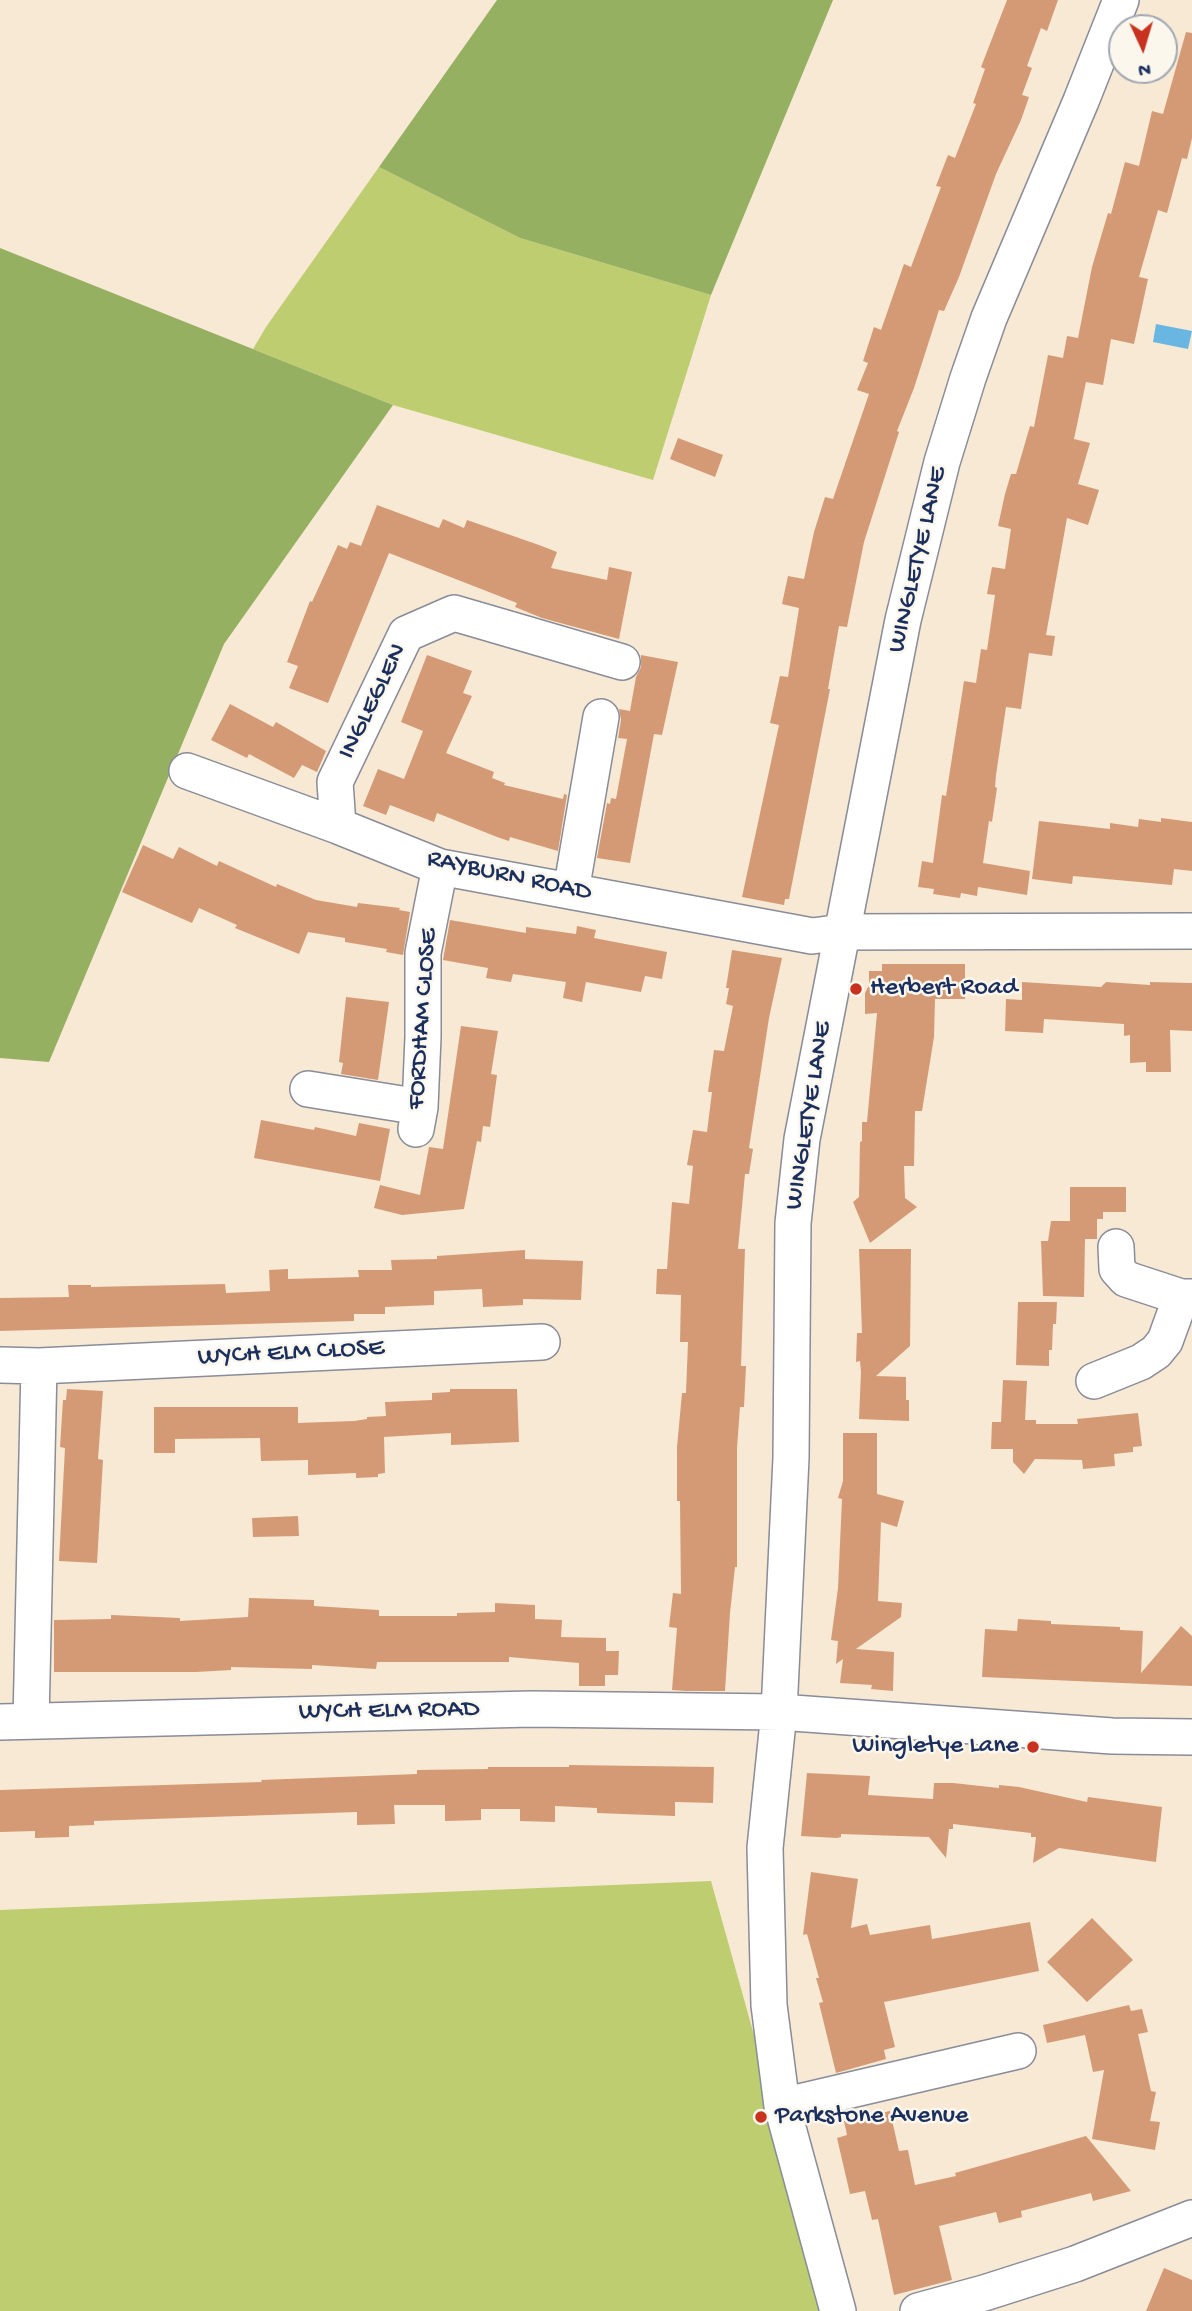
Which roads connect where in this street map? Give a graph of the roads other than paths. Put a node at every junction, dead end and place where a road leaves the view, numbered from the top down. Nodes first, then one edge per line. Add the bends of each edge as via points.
1 (1121, 0) edge
2 (622, 662) dead end
3 (601, 717) dead end
4 (187, 771) dead end
5 (338, 826) junction
6 (440, 867) junction
7 (571, 891) junction
8 (843, 932) junction
9 (1192, 932) edge
10 (308, 1089) dead end
11 (1116, 1247) dead end
12 (1178, 1294) edge
13 (542, 1342) dead end
14 (0, 1365) edge
15 (39, 1366) junction
16 (1094, 1381) dead end
17 (779, 1712) junction
18 (15, 1722) edge
19 (1192, 1737) edge
20 (1018, 2051) dead end
21 (782, 2106) junction
22 (1192, 2218) edge
23 (838, 2311) edge
24 (918, 2311) edge

1 - 8 street, WINGLETYE LANE via 989,318 942,462 903,620
2 - 5 street, INGLEGLEN via 454,613 406,634 335,782
3 - 7 street
4 - 5 street, RAYBURN ROAD
5 - 6 street, RAYBURN ROAD
6 - 7 street, RAYBURN ROAD
6 - 10 street, FORDHAM CLOSE via 423,953 418,1118
7 - 8 street, RAYBURN ROAD via 812,936
8 - 9 street
8 - 17 street, WINGLETYE LANE via 802,1139 793,1223 791,1458
11 - 12 street via 1117,1269 1126,1279
12 - 16 street via 1165,1340 1156,1352
13 - 15 street, WYCH ELM CLOSE
14 - 15 street, WYCH ELM CLOSE
15 - 18 street
17 - 18 street, WYCH ELM ROAD via 531,1709
17 - 19 street via 1112,1736
17 - 21 street, WINGLETYE LANE via 765,1848 769,2005
20 - 21 street
21 - 23 street, WINGLETYE LANE
22 - 24 street via 1075,2264

